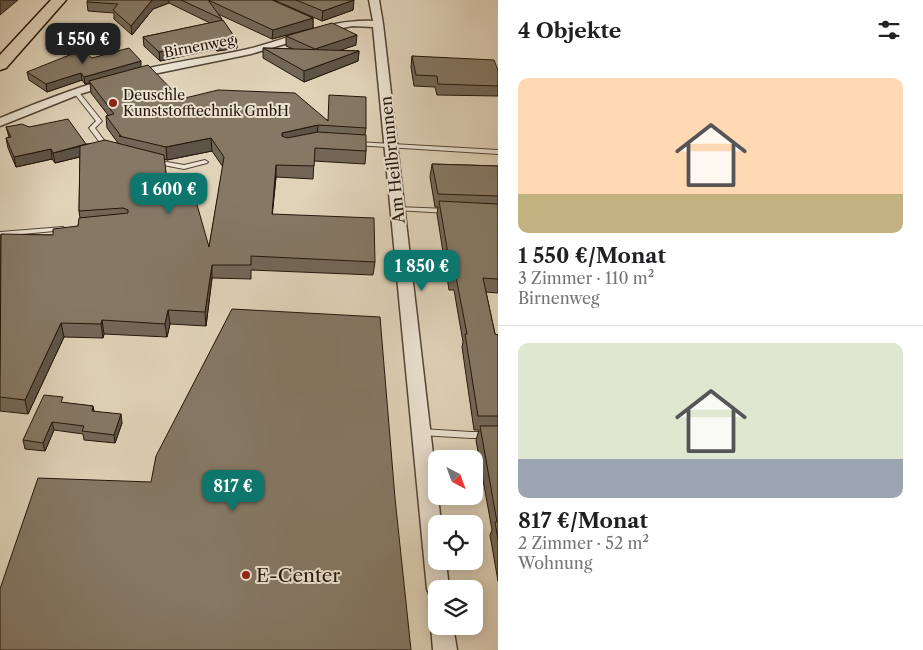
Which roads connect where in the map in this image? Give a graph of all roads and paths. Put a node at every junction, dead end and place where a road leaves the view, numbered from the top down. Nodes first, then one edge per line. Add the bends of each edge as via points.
1 (48, 0) edge
2 (60, 0) edge
3 (374, 0) edge
4 (310, 21) edge
5 (378, 24) junction
6 (327, 28) junction
7 (0, 49) edge
8 (0, 65) edge
9 (76, 92) junction
10 (0, 122) edge
11 (354, 143) edge
12 (390, 145) junction
13 (116, 151) edge
14 (498, 152) edge
15 (150, 161) edge
16 (205, 162) dead end
17 (397, 209) junction
18 (453, 211) edge
19 (67, 229) edge
20 (0, 234) edge
21 (421, 432) junction
22 (498, 435) edge
23 (437, 580) edge
24 (443, 635) edge
25 (445, 650) edge

1 - 7 main road
2 - 8 main road
3 - 5 street, Am Heilbrunnen
4 - 6 street
5 - 6 street, Birnenweg via 352,23
5 - 12 street, Am Heilbrunnen
6 - 9 street, Birnenweg via 260,48 132,75
9 - 10 street, Birnenweg
9 - 13 lane via 99,121 92,128 108,149
11 - 12 lane
12 - 14 lane
12 - 17 street, Am Heilbrunnen
15 - 16 lane via 184,167
17 - 18 lane
17 - 21 street, Am Heilbrunnen
19 - 20 lane
21 - 22 lane
21 - 23 street, Am Heilbrunnen
24 - 25 street

